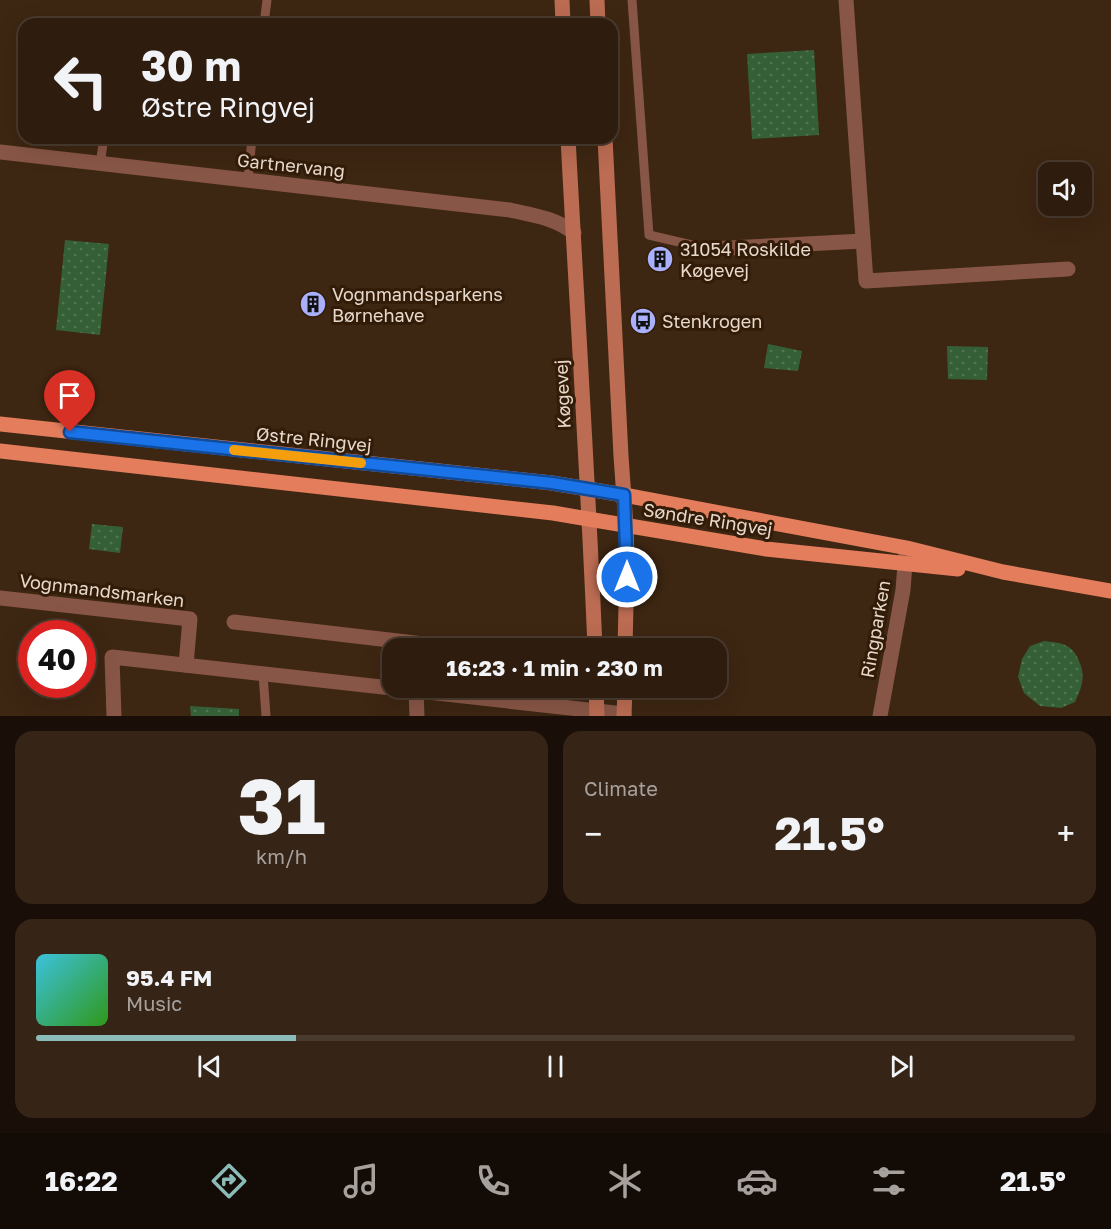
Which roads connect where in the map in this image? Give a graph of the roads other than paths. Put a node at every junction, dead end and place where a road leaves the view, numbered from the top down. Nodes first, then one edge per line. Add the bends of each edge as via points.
1 (267, 0) edge
2 (561, 0) edge
3 (597, 0) edge
4 (632, 0) edge
5 (846, 0) edge
6 (265, 18) edge
7 (562, 18) edge
8 (598, 18) edge
9 (103, 144) edge
10 (251, 144) edge
11 (568, 144) edge
12 (605, 144) edge
13 (0, 152) edge
14 (100, 164) junction
15 (248, 180) junction
16 (574, 233) junction
17 (863, 241) junction
18 (709, 249) joint
19 (1068, 269) dead end
20 (0, 424) edge
21 (0, 451) edge
22 (587, 489) junction
23 (624, 495) junction
24 (588, 519) junction
25 (626, 526) junction
26 (907, 548) junction
27 (905, 564) junction
28 (1003, 573) junction
29 (1111, 591) edge
30 (0, 598) edge
31 (234, 622) dead end
32 (594, 638) edge
33 (625, 638) edge
34 (382, 639) edge
35 (186, 665) junction
36 (264, 674) junction
37 (382, 687) edge
38 (416, 698) edge
39 (528, 698) edge
40 (596, 698) edge
41 (625, 698) edge
42 (597, 713) edge
43 (624, 715) edge
44 (114, 716) edge
45 (266, 716) edge
46 (417, 716) edge
47 (880, 716) edge

1 - 6 lane
2 - 7 street
3 - 8 street
4 - 18 lane via 649,235
5 - 17 street
9 - 14 lane
10 - 15 lane
11 - 16 street, Køgevej
12 - 23 street
13 - 14 street, Gartnervang
14 - 15 street, Gartnervang
15 - 16 street, Gartnervang via 510,210 555,221
16 - 22 street, Køgevej
17 - 18 street
17 - 19 street via 866,281
20 - 22 main road, Østre Ringvej
21 - 24 main road, Søndre Ringvej
22 - 23 main road, Østre Ringvej
22 - 24 street, Køgevej
23 - 25 street
23 - 26 main road, Søndre Ringvej
24 - 25 main road, Søndre Ringvej
24 - 32 street, Køgevej
25 - 27 main road, Søndre Ringvej via 766,549
25 - 33 street
26 - 27 street, Ringparken
26 - 28 main road, Søndre Ringvej
27 - 28 main road, Søndre Ringvej
27 - 47 street, Ringparken
28 - 29 main road, Søndre Ringvej
30 - 35 street, Vognmandsmarken via 190,619
31 - 34 street
35 - 36 street
35 - 44 street via 112,657
36 - 37 street
36 - 45 lane
38 - 46 street
39 - 42 street
40 - 42 street
41 - 43 street
42 - 43 street

